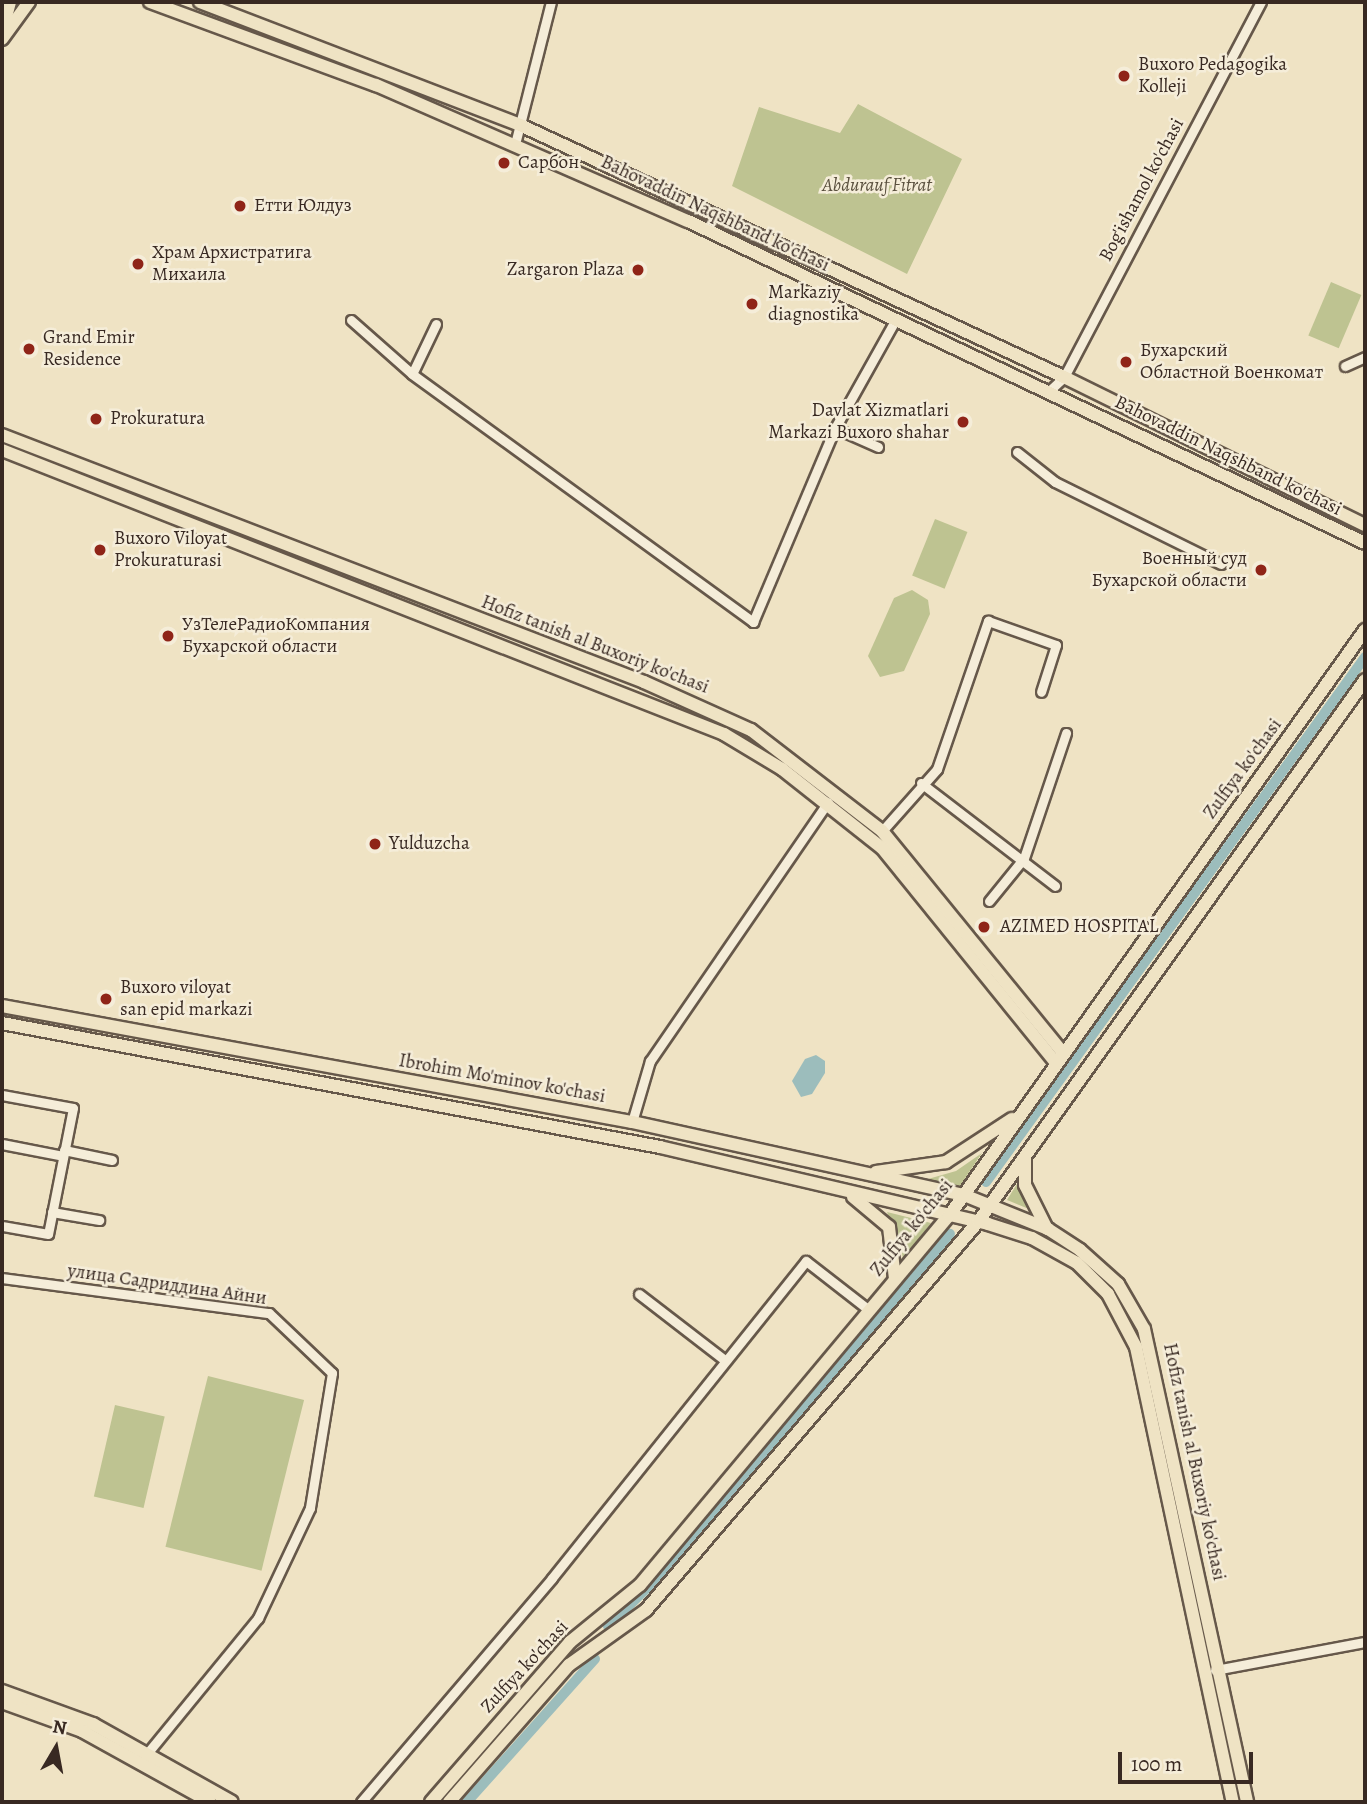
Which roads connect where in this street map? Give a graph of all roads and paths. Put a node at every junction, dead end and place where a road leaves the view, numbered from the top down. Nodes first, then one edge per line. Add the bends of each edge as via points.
1 (10, 2) edge
2 (29, 2) edge
3 (150, 2) edge
4 (200, 2) edge
5 (551, 2) edge
6 (1261, 2) edge
7 (2, 32) edge
8 (2, 39) edge
9 (520, 125) junction
10 (515, 144) junction
11 (896, 319) junction
12 (351, 320) dead end
13 (436, 324) dead end
14 (1365, 357) edge
15 (1345, 366) dead end
16 (412, 374) junction
17 (1064, 377) junction
18 (1049, 391) junction
19 (835, 428) junction
20 (2, 435) edge
21 (878, 447) dead end
22 (2, 450) edge
23 (1017, 452) dead end
24 (233, 525) junction
25 (1365, 525) edge
26 (228, 539) junction
27 (1364, 543) edge
28 (1221, 564) dead end
29 (1365, 631) edge
30 (1365, 680) edge
31 (1041, 692) dead end
32 (1066, 733) dead end
33 (920, 783) junction
34 (835, 792) junction
35 (826, 805) junction
36 (884, 839) junction
37 (1024, 858) junction
38 (1055, 886) dead end
39 (989, 901) dead end
40 (2, 1006) edge
41 (2, 1023) edge
42 (1060, 1058) junction
43 (2, 1095) edge
44 (1020, 1112) junction
45 (632, 1122) junction
46 (664, 1129) junction
47 (2, 1144) edge
48 (660, 1147) junction
49 (64, 1153) junction
50 (1024, 1158) junction
51 (112, 1160) dead end
52 (854, 1172) junction
53 (844, 1191) junction
54 (964, 1195) junction
55 (992, 1205) junction
56 (52, 1212) junction
57 (949, 1216) junction
58 (99, 1220) dead end
59 (978, 1222) junction
60 (2, 1226) edge
61 (1048, 1229) junction
62 (2, 1278) edge
63 (894, 1282) junction
64 (639, 1294) dead end
65 (869, 1310) junction
66 (722, 1358) junction
67 (1365, 1642) edge
68 (1217, 1669) junction
69 (1203, 1672) junction
70 (2, 1691) edge
71 (2, 1702) edge
72 (146, 1755) junction
73 (209, 1802) edge
74 (232, 1802) edge
75 (361, 1802) edge
76 (431, 1802) edge
77 (449, 1802) edge
78 (1233, 1802) edge
79 (1247, 1802) edge

1 - 7 main road
2 - 8 main road
3 - 10 main road, Bahovaddin Naqshband ko'chasi
4 - 9 main road, Bahovaddin Naqshband ko'chasi
5 - 9 street
6 - 17 street, Bog'ishamol ko'chasi
9 - 10 street
9 - 17 main road, Bahovaddin Naqshband ko'chasi
10 - 11 main road, Bahovaddin Naqshband ko'chasi
11 - 18 main road, Bahovaddin Naqshband ko'chasi
11 - 19 street
12 - 16 street
13 - 16 street
14 - 15 street
16 - 19 street via 753,622
17 - 18 street, Bog'ishamol ko'chasi
17 - 25 main road, Bahovaddin Naqshband ko'chasi
18 - 27 main road, Bahovaddin Naqshband ko'chasi
19 - 21 street
20 - 24 main road, Hofiz tanish al Buxoriy ko'chasi
22 - 26 main road, Hofiz tanish al Buxoriy ko'chasi
23 - 28 street via 1055,482
24 - 26 main road
24 - 34 main road, Hofiz tanish al Buxoriy ko'chasi via 710,710 772,743
26 - 35 main road, Hofiz tanish al Buxoriy ko'chasi via 724,734
29 - 42 main road, Zulfiya ko'chasi
30 - 50 main road, Zulfiya ko'chasi
31 - 33 street via 1056,645 988,621 937,769
32 - 37 street
33 - 36 street
33 - 37 street
34 - 35 street
34 - 36 main road, Hofiz tanish al Buxoriy ko'chasi
35 - 36 main road, Hofiz tanish al Buxoriy ko'chasi
35 - 45 street via 650,1061
36 - 42 main road
37 - 38 street
37 - 39 street
40 - 45 main road, Ibrohim Mo'minov ko'chasi
41 - 48 main road, Ibrohim Mo'minov ko'chasi
42 - 44 main road, Zulfiya ko'chasi
43 - 49 street via 73,1108
44 - 52 main road via 946,1162 916,1171
44 - 54 main road, Zulfiya ko'chasi
45 - 46 main road, Ibrohim Mo'minov ko'chasi
46 - 48 main road
46 - 52 main road, Ibrohim Mo'minov ko'chasi
47 - 49 street
48 - 53 main road, Ibrohim Mo'minov ko'chasi
49 - 51 street
49 - 56 street
50 - 55 main road, Zulfiya ko'chasi
50 - 61 main road via 1026,1185
52 - 54 main road, Ibrohim Mo'minov ko'chasi
53 - 57 main road, Ibrohim Mo'minov ko'chasi
53 - 63 main road via 889,1227 898,1265
54 - 55 main road, Ibrohim Mo'minov ko'chasi
54 - 57 main road, Zulfiya ko'chasi
55 - 59 main road, Zulfiya ko'chasi
55 - 61 main road, Hofiz tanish al Buxoriy ko'chasi
56 - 58 street
56 - 60 street via 48,1234
57 - 59 main road, Ibrohim Mo'minov ko'chasi
57 - 63 main road, Zulfiya ko'chasi
59 - 69 main road, Hofiz tanish al Buxoriy ko'chasi via 1032,1238 1077,1263 1101,1285 1126,1324 1151,1404
59 - 77 main road, Zulfiya ko'chasi via 646,1610 569,1665
61 - 68 main road, Hofiz tanish al Buxoriy ko'chasi via 1099,1264 1144,1329
62 - 72 street, улица Садриддина Айни via 270,1314 332,1373 310,1508 258,1618
63 - 65 main road, Zulfiya ko'chasi
64 - 66 street
65 - 66 street via 806,1261
65 - 76 main road, Zulfiya ko'chasi via 640,1585 570,1642
66 - 75 street via 552,1578
67 - 68 street
68 - 69 street
68 - 79 main road, Hofiz tanish al Buxoriy ko'chasi
69 - 78 main road, Hofiz tanish al Buxoriy ko'chasi
70 - 72 main road via 88,1721
71 - 73 main road via 82,1731
72 - 74 main road

